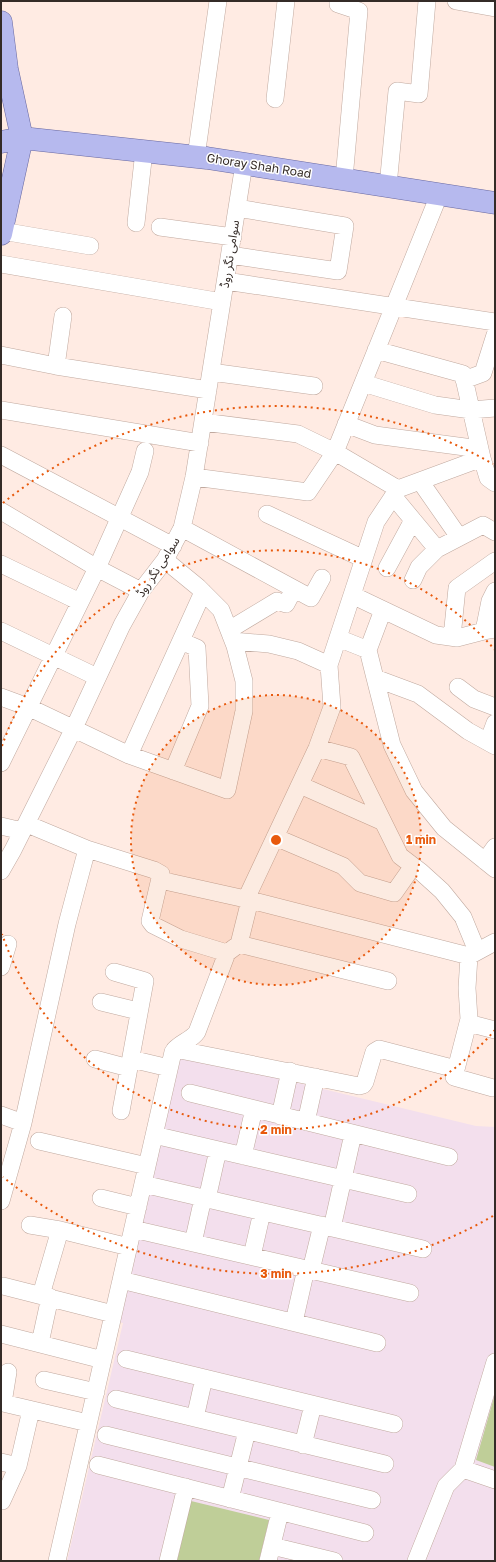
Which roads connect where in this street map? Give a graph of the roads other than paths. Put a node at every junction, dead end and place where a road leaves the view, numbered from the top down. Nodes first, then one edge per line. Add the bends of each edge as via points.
1 (218, 1) edge
2 (286, 1) edge
3 (338, 1) edge
4 (428, 1) edge
5 (456, 1) edge
6 (495, 8) edge
7 (1, 22) edge
8 (4, 70) edge
9 (275, 99) dead end
10 (22, 138) junction
11 (1, 142) edge
12 (144, 151) junction
13 (196, 157) junction
14 (244, 164) junction
15 (344, 179) junction
16 (388, 186) junction
17 (439, 195) junction
18 (495, 203) edge
19 (237, 208) junction
20 (136, 223) dead end
21 (160, 227) dead end
22 (1, 232) edge
23 (233, 237) junction
24 (90, 246) dead end
25 (230, 255) junction
26 (1, 264) edge
27 (226, 280) junction
28 (222, 302) junction
29 (393, 306) junction
30 (63, 316) dead end
31 (495, 322) edge
32 (495, 335) edge
33 (376, 350) junction
34 (1, 355) edge
35 (56, 366) junction
36 (211, 372) junction
37 (464, 380) junction
38 (362, 383) junction
39 (314, 386) dead end
40 (208, 390) junction
41 (495, 408) edge
42 (1, 410) edge
43 (471, 410) junction
44 (203, 422) junction
45 (346, 424) junction
46 (200, 443) junction
47 (145, 451) dead end
48 (335, 452) junction
49 (481, 453) junction
50 (1, 455) edge
51 (194, 477) junction
52 (420, 481) junction
53 (495, 484) edge
54 (395, 492) junction
55 (1, 511) edge
56 (267, 514) dead end
57 (120, 519) junction
58 (413, 520) junction
59 (182, 528) junction
60 (495, 532) edge
61 (459, 537) junction
62 (437, 549) junction
63 (169, 553) junction
64 (364, 559) junction
65 (495, 561) edge
66 (1, 564) edge
67 (97, 568) junction
68 (387, 568) dead end
69 (322, 578) dead end
70 (413, 580) dead end
71 (294, 589) junction
72 (141, 591) junction
73 (203, 592) junction
74 (352, 595) junction
75 (494, 598) edge
76 (80, 602) junction
77 (383, 610) junction
78 (490, 630) edge
79 (1, 631) edge
80 (231, 635) junction
81 (452, 637) junction
82 (338, 638) junction
83 (181, 641) junction
84 (368, 650) junction
85 (54, 656) junction
86 (329, 665) junction
87 (97, 677) junction
88 (375, 678) junction
89 (458, 687) dead end
90 (1, 698) edge
91 (495, 706) edge
92 (28, 708) junction
93 (495, 723) edge
94 (74, 728) junction
95 (491, 744) edge
96 (317, 748) junction
97 (129, 755) junction
98 (1, 763) edge
99 (173, 771) junction
100 (300, 785) junction
101 (382, 821) junction
102 (1, 826) edge
103 (24, 828) junction
104 (275, 837) junction
105 (495, 847) edge
106 (87, 849) junction
107 (490, 865) edge
108 (413, 866) junction
109 (1, 871) edge
110 (160, 880) junction
111 (248, 900) junction
112 (495, 942) edge
113 (8, 944) dead end
114 (233, 948) junction
115 (473, 953) junction
116 (495, 954) edge
117 (1, 967) edge
118 (114, 972) dead end
119 (388, 981) dead end
120 (101, 1002) dead end
121 (138, 1011) junction
122 (468, 1023) junction
123 (495, 1030) edge
124 (175, 1049) junction
125 (95, 1059) dead end
126 (130, 1064) junction
127 (169, 1068) junction
128 (456, 1069) junction
129 (290, 1072) junction
130 (316, 1077) junction
131 (493, 1088) dead end
132 (190, 1093) dead end
133 (254, 1109) junction
134 (121, 1111) dead end
135 (1, 1115) edge
136 (280, 1116) junction
137 (306, 1122) junction
138 (23, 1123) junction
139 (353, 1134) junction
140 (154, 1135) junction
141 (39, 1140) dead end
142 (218, 1150) junction
143 (243, 1156) junction
144 (449, 1157) dead end
145 (147, 1166) junction
146 (343, 1179) junction
147 (143, 1184) junction
148 (408, 1194) dead end
149 (100, 1198) dead end
150 (205, 1198) junction
151 (1, 1201) edge
152 (138, 1207) junction
153 (262, 1212) junction
154 (30, 1225) dead end
155 (327, 1226) junction
156 (133, 1228) junction
157 (60, 1230) junction
158 (193, 1243) junction
159 (129, 1246) junction
160 (423, 1249) dead end
161 (252, 1256) junction
162 (308, 1270) junction
163 (121, 1280) junction
164 (3, 1286) dead end
165 (410, 1294) dead end
166 (46, 1296) junction
167 (114, 1314) junction
168 (294, 1322) junction
169 (1, 1334) edge
170 (40, 1343) junction
171 (378, 1343) dead end
172 (126, 1359) dead end
173 (103, 1360) junction
174 (495, 1362) edge
175 (8, 1372) dead end
176 (204, 1378) junction
177 (44, 1380) dead end
178 (96, 1392) junction
179 (116, 1399) dead end
180 (313, 1405) junction
181 (31, 1410) junction
182 (195, 1418) junction
183 (88, 1423) junction
184 (394, 1424) dead end
185 (247, 1431) junction
186 (106, 1435) dead end
187 (304, 1445) junction
188 (1, 1462) edge
189 (384, 1464) dead end
190 (18, 1466) junction
191 (98, 1466) dead end
192 (238, 1467) junction
193 (463, 1468) junction
194 (495, 1480) edge
195 (186, 1488) junction
196 (230, 1499) junction
197 (372, 1500) dead end
198 (1, 1501) edge
199 (280, 1512) junction
200 (364, 1533) dead end
201 (270, 1553) edge
202 (57, 1561) edge
203 (168, 1561) edge
204 (334, 1561) edge
205 (416, 1561) edge

1 - 13 street
2 - 9 street
3 - 15 street via 338,4 359,11
4 - 16 street via 419,94 398,91
5 - 6 street
7 - 8 main road
8 - 10 main road
10 - 11 main road, Ghoray Shah Road
10 - 12 main road, Ghoray Shah Road
10 - 22 main road
12 - 13 main road, Ghoray Shah Road
12 - 20 street
13 - 14 main road, Ghoray Shah Road
14 - 15 main road, Ghoray Shah Road
14 - 19 street, سوامی نگر روڈ
15 - 16 main road, Ghoray Shah Road
16 - 17 main road, Ghoray Shah Road
17 - 18 main road, Ghoray Shah Road
17 - 29 street
19 - 23 street, سوامی نگر روڈ
19 - 25 street via 345,226 338,271
21 - 23 street
22 - 24 street
23 - 25 street, سوامی نگر روڈ
25 - 27 street, سوامی نگر روڈ
26 - 28 street
27 - 28 street, سوامی نگر روڈ
27 - 29 street
28 - 36 street, سوامی نگر روڈ
29 - 31 street
29 - 33 street
30 - 35 street
32 - 37 street via 483,373
33 - 37 street via 463,374
33 - 38 street
34 - 35 street
35 - 40 street
36 - 39 street
36 - 40 street, سوامی نگر روڈ
37 - 43 street
38 - 43 street via 435,405
38 - 45 street
40 - 44 street, سوامی نگر روڈ
41 - 43 street
42 - 46 street
43 - 49 street
44 - 46 street, سوامی نگر روڈ
44 - 48 street via 298,434
45 - 48 street
45 - 49 street via 375,435
46 - 51 street, سوامی نگر روڈ
47 - 57 street via 140,472
48 - 51 street via 308,492
48 - 54 street
49 - 52 street
49 - 53 street via 488,478
50 - 57 street
51 - 59 street, سوامی نگر روڈ
52 - 54 street
52 - 61 street
54 - 58 street
54 - 64 street via 376,522
55 - 67 street
56 - 64 street
57 - 63 street
57 - 67 street
58 - 62 street
58 - 68 street
59 - 63 street, سوامی نگر روڈ
59 - 71 street
60 - 61 street via 483,525
61 - 62 street
62 - 70 street via 419,567
63 - 72 street, سوامی نگر روڈ
63 - 73 street
64 - 74 street
65 - 81 street via 457,588
66 - 76 street
67 - 72 street
67 - 76 street
69 - 71 street via 311,598
71 - 80 street via 286,604 277,601
72 - 87 street, سوامی نگر روڈ
73 - 80 street via 221,610
73 - 83 street
74 - 77 street
74 - 82 street
75 - 78 street
76 - 85 street
77 - 81 street via 436,635
77 - 84 street
78 - 81 street
79 - 85 street
80 - 86 street via 298,651
80 - 99 street via 244,681 244,712 227,790
82 - 84 street
82 - 86 street
83 - 97 street
83 - 99 street via 197,648 200,706
84 - 88 street
85 - 87 street
85 - 92 street
86 - 96 street via 332,707
87 - 94 street, سوامی نگر روڈ
88 - 95 street via 418,694 468,732
88 - 107 street via 392,745 414,791 444,828
89 - 91 street via 474,699
90 - 92 street
92 - 94 street
92 - 98 street
93 - 95 street
94 - 97 street
94 - 103 street, سوامی نگر روڈ
96 - 100 street
96 - 101 street via 351,757
97 - 99 street
100 - 101 street
100 - 104 street
101 - 108 street via 400,856
102 - 103 street
103 - 106 street
103 - 109 street, سوامی نگر روڈ
104 - 108 street via 343,866 360,883 394,893
104 - 111 street
105 - 107 street
106 - 110 street via 154,870 161,874
106 - 138 street via 67,924
108 - 115 street via 442,891 462,917
110 - 111 street
110 - 114 street via 150,921 153,925 181,939
111 - 114 street
111 - 115 street
112 - 115 street
113 - 117 street
114 - 119 street
114 - 124 street via 197,1032
115 - 116 street
115 - 122 street
118 - 121 street via 145,981
120 - 121 street
121 - 126 street
122 - 123 street
122 - 128 street
124 - 127 street
124 - 129 street
125 - 126 street
126 - 127 street
126 - 134 street
127 - 140 street
128 - 130 street via 378,1049 374,1052 363,1085
128 - 131 street via 454,1077
129 - 130 street
129 - 136 street
130 - 137 street
132 - 133 street
133 - 136 street
133 - 143 street
135 - 138 street
136 - 137 street
137 - 139 street
138 - 151 street
139 - 144 street
139 - 146 street
140 - 142 street
140 - 145 street
141 - 145 street
142 - 143 street
142 - 150 street
143 - 146 street
145 - 147 street
146 - 148 street
146 - 155 street
147 - 150 street
147 - 152 street
149 - 152 street
150 - 153 street
150 - 158 street
152 - 156 street
153 - 155 street
153 - 161 street
154 - 157 street
155 - 160 street
155 - 162 street
156 - 158 street
156 - 159 street
157 - 159 street
157 - 166 street
158 - 161 street
159 - 163 street
161 - 162 street
162 - 165 street
162 - 168 street
163 - 167 street
163 - 168 street
164 - 166 street
166 - 167 street
166 - 170 street
167 - 173 street
168 - 171 street
169 - 170 street
170 - 173 street
172 - 176 street
173 - 178 street
174 - 193 street
175 - 181 street via 3,1403
176 - 180 street
176 - 182 street
177 - 178 street
178 - 183 street
179 - 182 street
180 - 184 street
180 - 187 street
181 - 183 street
181 - 190 street
182 - 185 street
183 - 202 street
185 - 187 street
185 - 192 street
186 - 192 street
187 - 189 street
188 - 190 street
190 - 198 street
191 - 195 street
192 - 196 street
192 - 197 street
193 - 194 street
193 - 205 street via 446,1486
195 - 196 street
195 - 203 street
196 - 199 street
199 - 200 street
199 - 201 street
201 - 204 street

